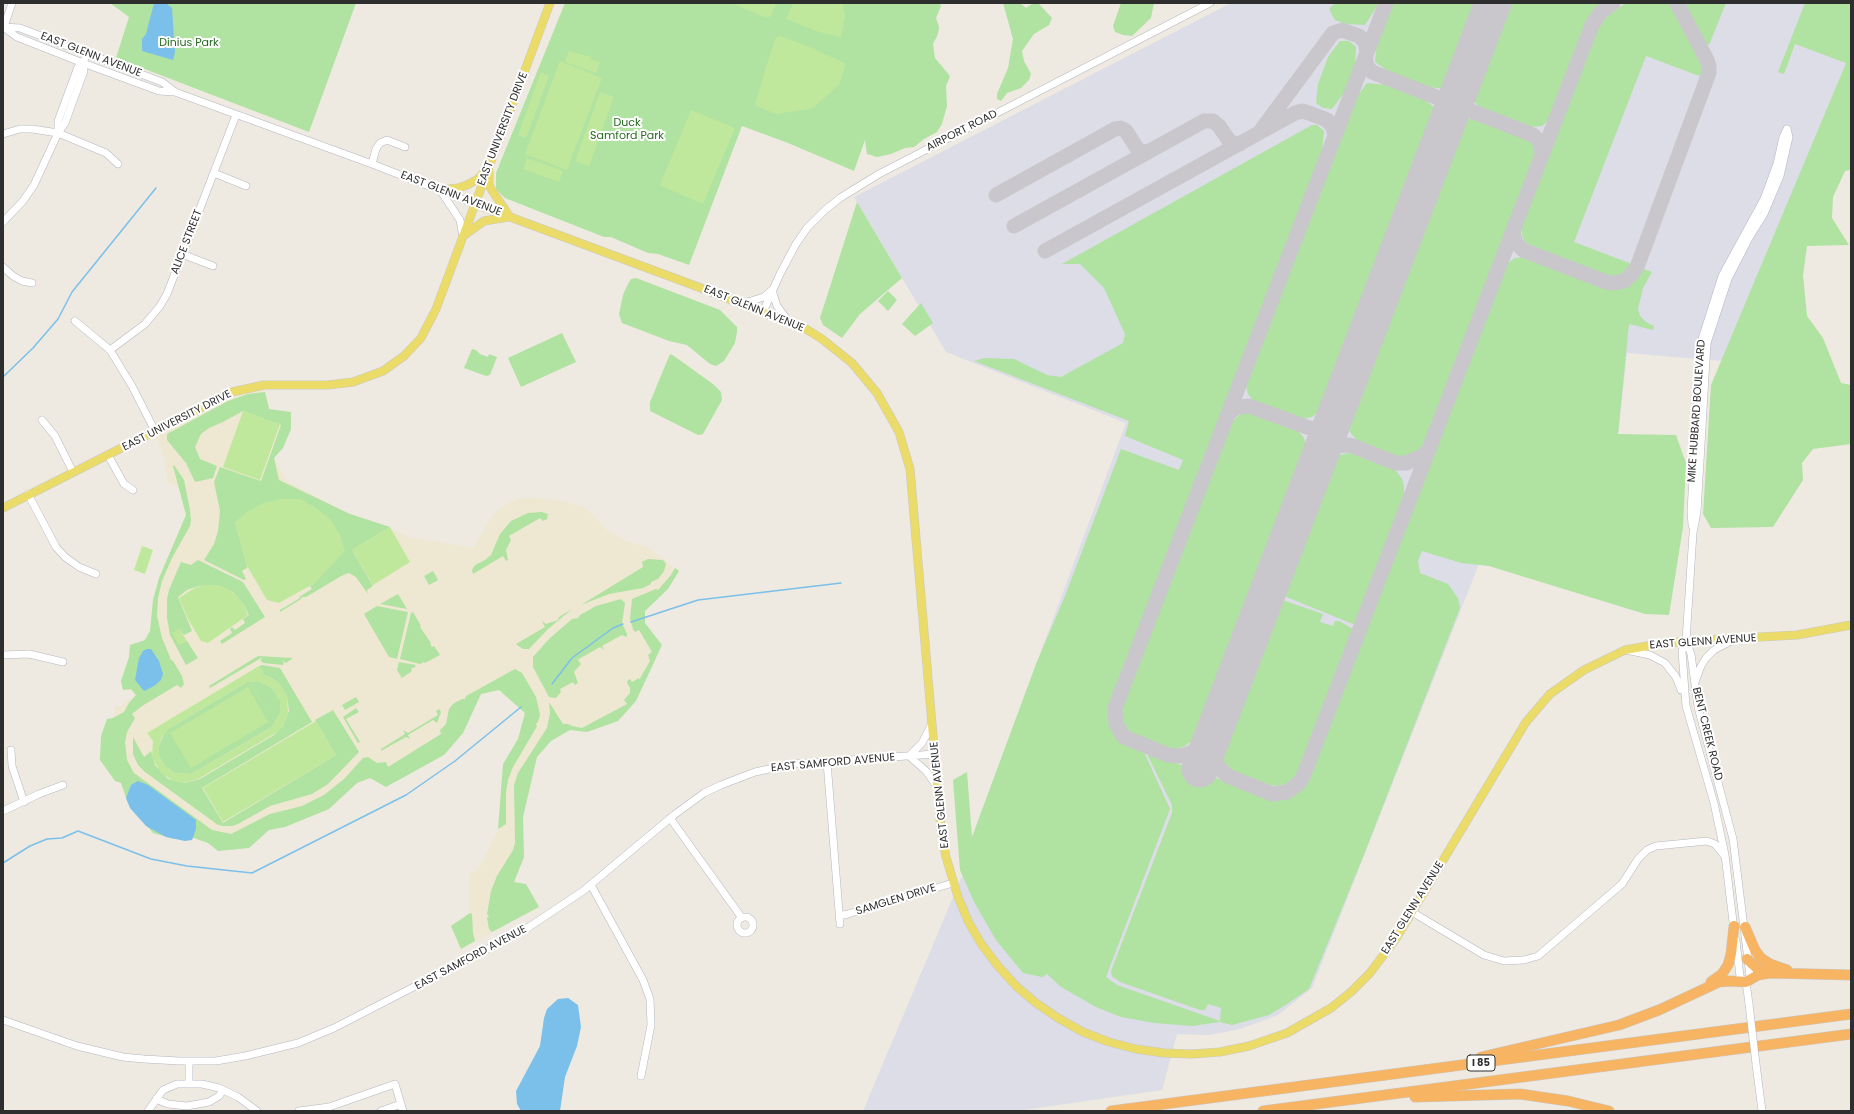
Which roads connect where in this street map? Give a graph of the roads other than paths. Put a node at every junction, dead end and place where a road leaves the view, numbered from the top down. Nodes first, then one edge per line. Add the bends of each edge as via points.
1 (12, 3) edge
2 (550, 3) edge
3 (1210, 3) edge
4 (3, 27) edge
5 (87, 53) junction
6 (84, 63) junction
7 (175, 92) junction
8 (236, 115) junction
9 (58, 133) junction
10 (3, 134) edge
11 (404, 147) dead end
12 (118, 164) dead end
13 (372, 164) junction
14 (489, 167) junction
15 (214, 173) junction
16 (246, 186) dead end
17 (440, 190) junction
18 (475, 204) junction
19 (510, 217) junction
20 (3, 222) edge
21 (463, 237) junction
22 (182, 254) junction
23 (213, 266) dead end
24 (3, 267) edge
25 (32, 283) dead end
26 (772, 290) junction
27 (741, 304) junction
28 (763, 312) junction
29 (75, 321) dead end
30 (789, 322) junction
31 (110, 350) junction
32 (42, 420) dead end
33 (155, 431) junction
34 (108, 455) junction
35 (73, 472) junction
36 (133, 490) dead end
37 (28, 494) junction
38 (3, 508) edge
39 (1693, 533) junction
40 (96, 574) dead end
41 (1851, 625) edge
42 (1735, 639) junction
43 (1686, 641) junction
44 (1625, 650) junction
45 (3, 655) edge
46 (63, 662) dead end
47 (1694, 686) junction
48 (1686, 706) junction
49 (933, 722) junction
50 (10, 750) dead end
51 (935, 754) junction
52 (909, 756) junction
53 (827, 762) junction
54 (63, 785) dead end
55 (938, 788) junction
56 (24, 802) junction
57 (3, 811) edge
58 (670, 818) junction
59 (1725, 856) junction
60 (953, 883) junction
61 (590, 885) junction
62 (1412, 912) junction
63 (839, 916) junction
64 (742, 918) dead end
65 (840, 924) dead end
66 (1734, 926) junction
67 (1745, 927) junction
68 (1747, 959) junction
69 (1770, 973) junction
70 (1794, 973) junction
71 (1851, 975) edge
72 (1746, 982) junction
73 (1670, 1005) junction
74 (1851, 1014) edge
75 (3, 1020) edge
76 (1851, 1034) edge
77 (189, 1061) junction
78 (641, 1076) dead end
79 (1377, 1077) junction
80 (189, 1084) junction
81 (223, 1090) junction
82 (1367, 1098) junction
83 (156, 1099) junction
84 (402, 1108) edge
85 (148, 1111) edge
86 (257, 1111) edge
87 (299, 1111) edge
88 (381, 1111) edge
89 (1111, 1111) edge
90 (1263, 1111) edge
91 (1609, 1111) edge
92 (1762, 1111) edge

1 - 4 street
2 - 14 main road, EAST UNIVERSITY DRIVE
3 - 26 street, AIRPORT ROAD via 851,190 807,228
4 - 5 street, EAST GLENN AVENUE via 20,28
4 - 6 street, EAST GLENN AVENUE via 17,37
5 - 6 street
5 - 7 street, EAST GLENN AVENUE via 162,82
6 - 7 street, EAST GLENN AVENUE via 159,90
6 - 9 street via 78,67 58,121
7 - 8 street, EAST GLENN AVENUE
8 - 13 street, EAST GLENN AVENUE
8 - 15 street, ALICE STREET
9 - 10 street via 20,129
9 - 12 street via 106,153
9 - 20 street via 34,185
11 - 13 street via 387,140 380,143
13 - 17 street, EAST GLENN AVENUE
14 - 17 main road via 468,185
14 - 18 main road, EAST UNIVERSITY DRIVE
14 - 19 main road via 489,185
15 - 16 street
15 - 22 street, ALICE STREET
17 - 18 street, EAST GLENN AVENUE
17 - 21 street via 460,220
18 - 19 main road, EAST GLENN AVENUE
18 - 21 main road, EAST UNIVERSITY DRIVE
19 - 21 main road via 484,221
19 - 27 main road, EAST GLENN AVENUE
21 - 33 main road, EAST UNIVERSITY DRIVE via 428,327 414,346 394,364 354,382 245,388 220,397
22 - 23 street
22 - 31 street, ALICE STREET via 167,294 153,316
24 - 25 street via 22,281
26 - 27 street via 764,297
26 - 28 street, AIRPORT ROAD
26 - 30 street via 777,306
27 - 28 main road, EAST GLENN AVENUE
28 - 30 main road, EAST GLENN AVENUE
29 - 31 street
30 - 49 main road, EAST GLENN AVENUE via 822,339 852,363 877,392 899,432 913,489
31 - 33 street
32 - 35 street via 55,436
33 - 34 main road, EAST UNIVERSITY DRIVE
34 - 35 main road, EAST UNIVERSITY DRIVE
34 - 36 street via 124,484
35 - 37 main road, EAST UNIVERSITY DRIVE
37 - 38 main road, EAST UNIVERSITY DRIVE
37 - 40 street via 56,547 79,567
39 - 39 street, MIKE HUBBARD BOULEVARD via 1697,512 1707,343 1728,279 1764,214 1780,176 1789,137 1787,129 1764,199 1722,276 1701,342 1691,511
39 - 43 street, MIKE HUBBARD BOULEVARD
41 - 42 main road, EAST GLENN AVENUE via 1797,635
42 - 43 main road, EAST GLENN AVENUE
42 - 47 street via 1714,650 1706,658
43 - 44 main road, EAST GLENN AVENUE
43 - 47 street, BENT CREEK ROAD via 1691,654
43 - 48 street, BENT CREEK ROAD via 1682,650
44 - 48 street via 1650,655 1665,663 1676,677
44 - 62 main road, EAST GLENN AVENUE via 1562,684 1534,711 1512,743
45 - 46 street via 29,654
47 - 67 street, BENT CREEK ROAD via 1733,839
48 - 59 street, BENT CREEK ROAD via 1714,803
49 - 51 main road, EAST GLENN AVENUE
49 - 52 street via 922,743
50 - 56 street via 12,766
51 - 52 street, EAST SAMFORD AVENUE
51 - 55 main road, EAST GLENN AVENUE
52 - 53 street, EAST SAMFORD AVENUE
52 - 55 street via 926,771
53 - 58 street, EAST SAMFORD AVENUE via 786,765 756,772 704,793
53 - 63 street
54 - 56 street
55 - 60 main road, EAST GLENN AVENUE via 944,844
56 - 57 street
58 - 61 street, EAST SAMFORD AVENUE
58 - 64 street
59 - 62 street via 1712,842 1656,846 1647,850 1622,884 1538,956 1524,960 1504,961 1484,955
59 - 66 street, BENT CREEK ROAD
60 - 62 main road, EAST GLENN AVENUE via 963,911 982,945 1007,976 1031,999 1058,1018 1096,1037 1122,1046 1164,1054 1206,1054 1249,1046 1287,1033 1321,1015 1351,992 1370,973
60 - 63 street, SAMGLEN DRIVE
61 - 77 street, EAST SAMFORD AVENUE via 526,929 334,1028 298,1043 262,1052 216,1061
61 - 78 street via 643,980 650,999 651,1025
63 - 65 street
66 - 72 street, BENT CREEK ROAD via 1740,977
66 - 73 highway via 1731,954 1722,974
67 - 68 street, BENT CREEK ROAD
67 - 70 highway via 1755,950 1762,958
68 - 69 highway via 1758,969
68 - 72 street, BENT CREEK ROAD via 1750,976
69 - 70 highway
69 - 72 highway via 1758,975
70 - 71 highway
72 - 73 highway via 1719,982
72 - 92 street, BENT CREEK ROAD, bridge
73 - 79 highway via 1619,1025 1474,1059
74 - 79 highway, I 85
75 - 77 street, EAST SAMFORD AVENUE via 77,1046 123,1057
76 - 82 highway, I 85
77 - 80 street
79 - 89 highway, I 85
80 - 81 street via 202,1084
80 - 83 street via 177,1084 163,1090
81 - 83 street via 209,1102 187,1106 168,1104
81 - 86 street
82 - 90 highway, I 85
82 - 91 highway via 1520,1094 1568,1101
83 - 85 street
84 - 87 street via 395,1084 329,1107
84 - 88 street

